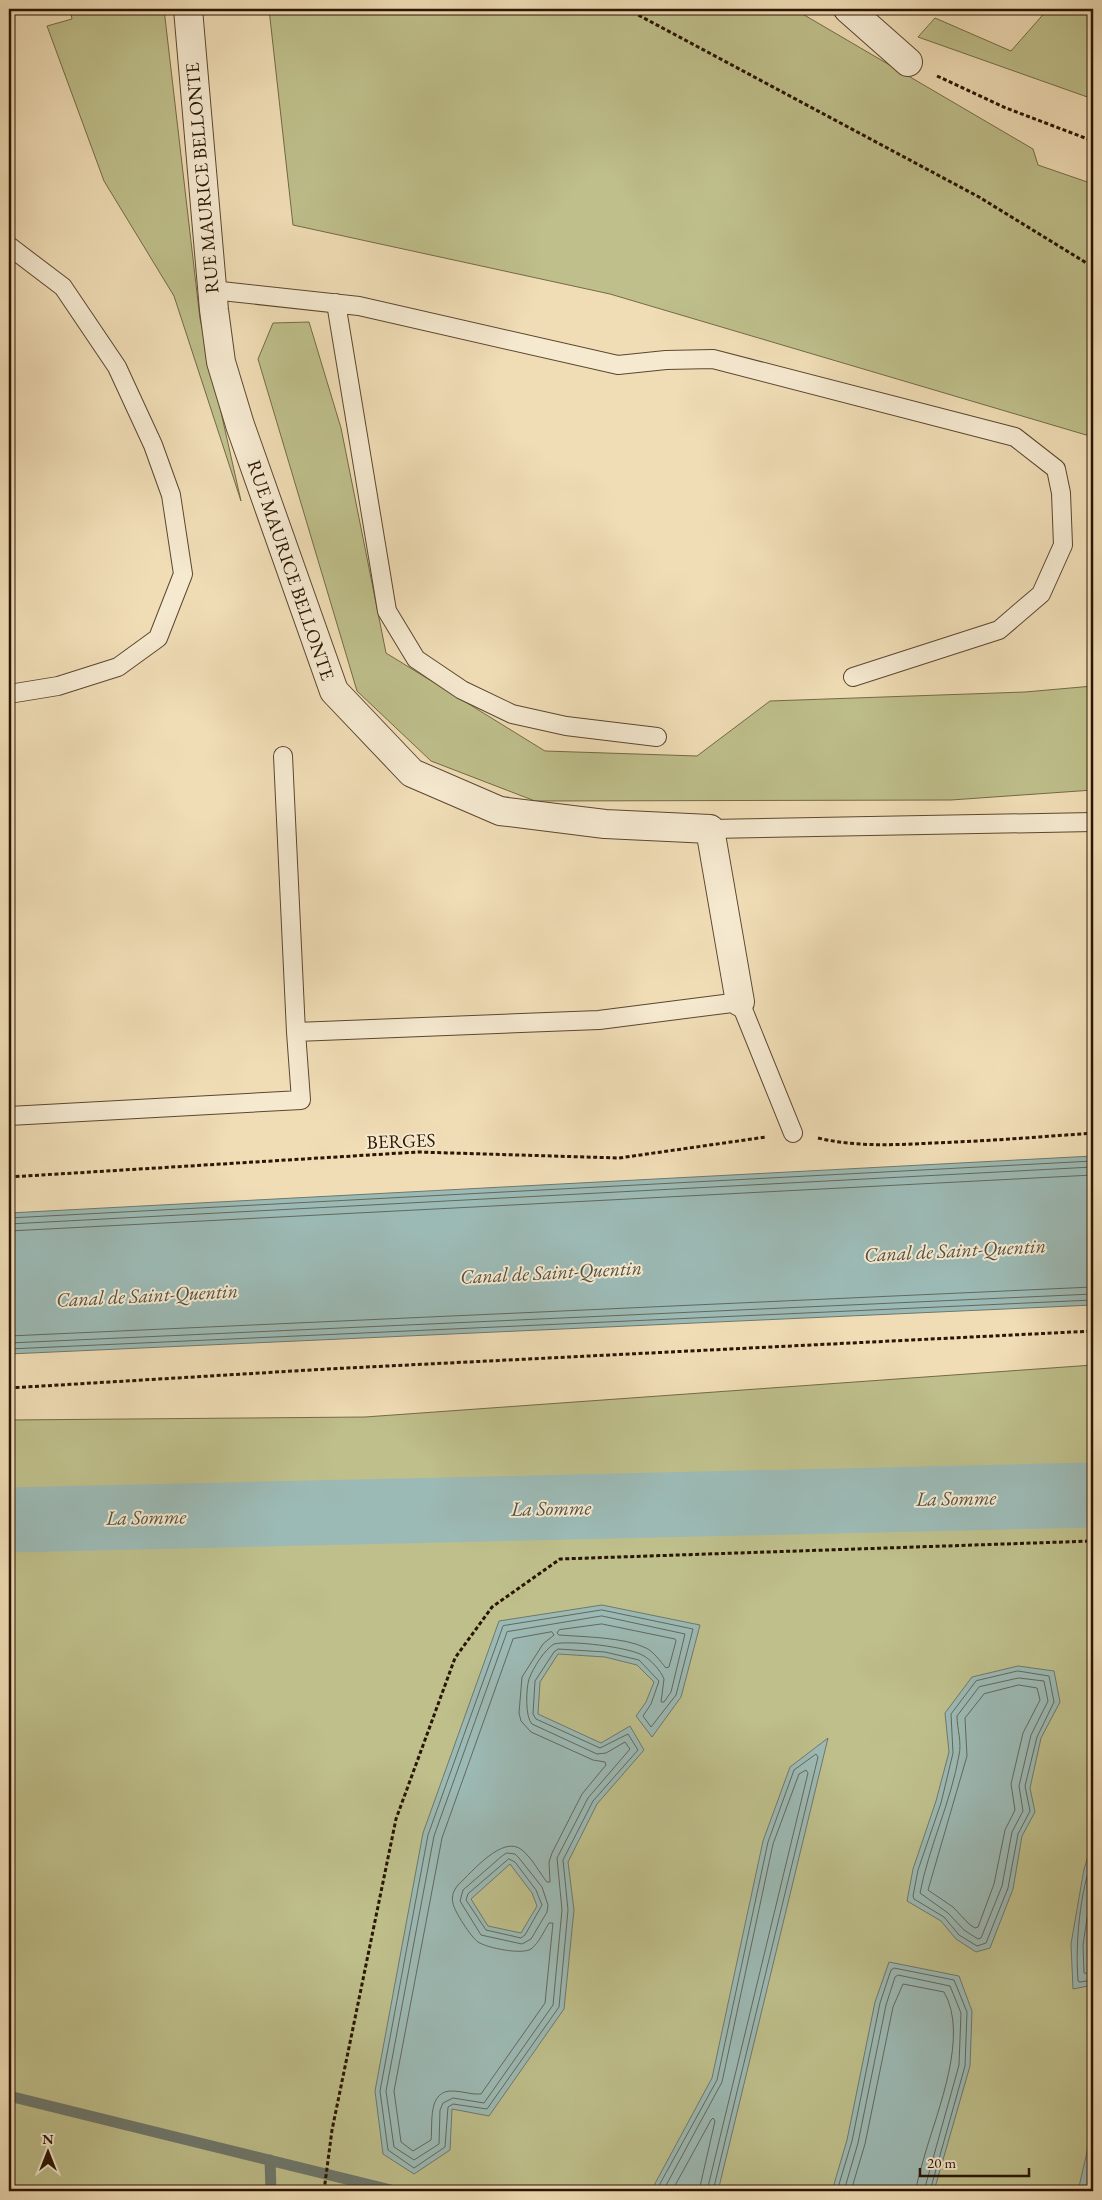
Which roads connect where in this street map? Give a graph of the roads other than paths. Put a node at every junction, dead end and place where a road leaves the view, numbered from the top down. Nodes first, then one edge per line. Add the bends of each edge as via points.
1 (188, 9) edge
2 (848, 9) edge
3 (908, 62) road end
4 (9, 246) edge
5 (212, 290) junction
6 (336, 303) junction
7 (854, 677) dead end
8 (9, 694) edge
9 (657, 737) dead end
10 (283, 756) dead end
11 (1093, 822) edge
12 (710, 829) junction
13 (740, 1002) junction
14 (296, 1032) junction
15 (9, 1116) edge
16 (794, 1132) road end

1 - 5 street, RUE MAURICE BELLONTE
2 - 3 street
4 - 8 lane via 63,287 117,367 172,495 183,574 158,638 118,667 58,686
5 - 6 lane
5 - 12 street, RUE MAURICE BELLONTE via 221,362 240,425 334,691 412,773 500,811 605,824
6 - 7 lane via 618,365 713,359 1015,437 1056,469 1061,494 1063,545 1042,594 998,630
6 - 9 lane via 387,611 416,659 462,690 512,714 566,726
10 - 14 lane
11 - 12 lane
12 - 13 street
13 - 14 lane via 599,1020
13 - 16 lane
14 - 15 lane via 301,1100

